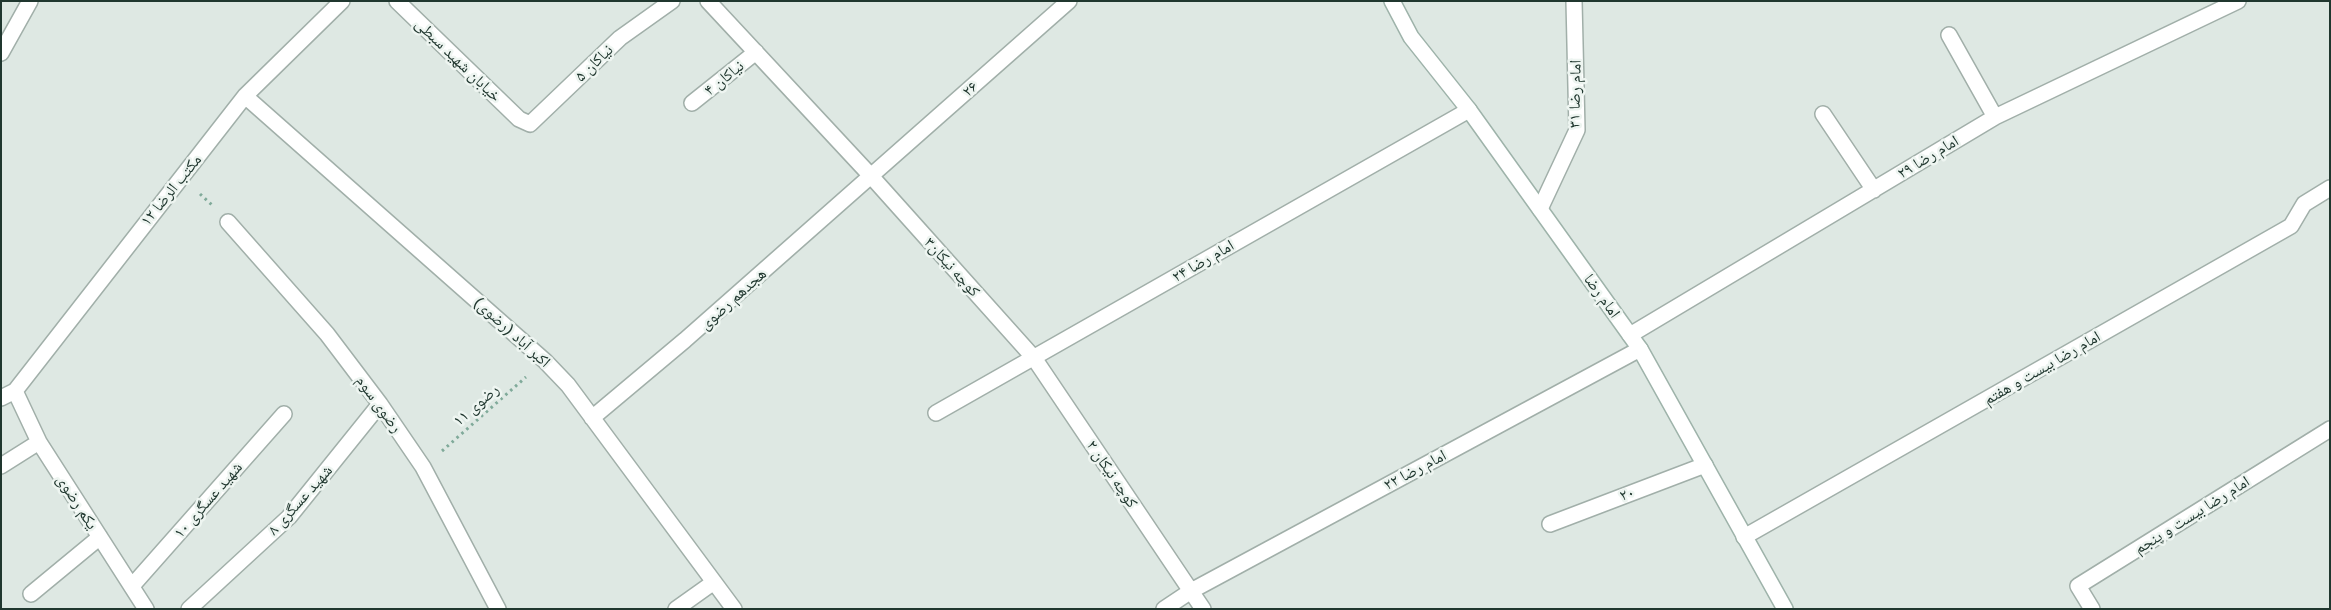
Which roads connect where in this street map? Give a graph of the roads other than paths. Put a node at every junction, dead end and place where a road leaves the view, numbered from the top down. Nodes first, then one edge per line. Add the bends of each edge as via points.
1 (30, 1) edge
2 (342, 1) edge
3 (398, 1) edge
4 (672, 1) edge
5 (708, 1) edge
6 (1069, 1) edge
7 (1392, 1) edge
8 (1574, 1) edge
9 (2238, 1) edge
10 (1949, 35) dead end
11 (1, 52) edge
12 (756, 52) junction
13 (246, 96) junction
14 (692, 103) dead end
15 (1469, 110) junction
16 (1823, 114) dead end
17 (1996, 117) junction
18 (518, 119) joint
19 (871, 176) junction
20 (2330, 188) edge
21 (1874, 190) junction
22 (1540, 209) junction
23 (228, 222) road end
24 (1630, 335) junction
25 (1640, 349) junction
26 (1034, 358) junction
27 (15, 391) junction
28 (1, 398) edge
29 (380, 404) junction
30 (936, 413) dead end
31 (284, 414) dead end
32 (592, 418) junction
33 (2330, 429) edge
34 (39, 442) junction
35 (1704, 465) junction
36 (1, 466) edge
37 (1550, 524) dead end
38 (100, 537) junction
39 (1744, 537) junction
40 (714, 582) junction
41 (132, 586) junction
42 (1191, 591) junction
43 (31, 594) dead end
44 (146, 609) edge
45 (189, 609) edge
46 (498, 609) edge
47 (676, 609) edge
48 (734, 609) edge
49 (1164, 609) edge
50 (1203, 609) edge
51 (1785, 609) edge
52 (2092, 609) edge

1 - 11 street
2 - 13 street, ۱۲ مکتب الرضا
3 - 18 street, خیابان شهید سبطی
4 - 18 street, ۵ نیاکان via 620,38 530,124
5 - 12 street, کوچه نیکان۳
6 - 19 street, ۲۶
7 - 15 street, امام رضا via 1411,37
8 - 22 street, امام رضا ۳۱ via 1577,130
9 - 17 street, امام رضا ۲۹
10 - 17 street
12 - 14 street, ۴ نیاکان
12 - 19 street, کوچه نیکان۳
13 - 27 street, ۱۲ مکتب الرضا
13 - 32 street, اکبر آباد (رضوی) via 545,361
15 - 22 street, امام رضا
15 - 26 street, امام رضا ۲۴
16 - 21 street
17 - 21 street, امام رضا ۲۹
19 - 26 street, کوچه نیکان۳
19 - 32 street, هجدهم رضوی via 686,340
20 - 39 street, امام رضا بیست و هفتم via 2304,204 2291,226
21 - 24 street, امام رضا ۲۹
22 - 24 street, امام رضا
23 - 29 street, رضوی سوم via 327,334
24 - 25 street, امام رضا
25 - 35 street, امام رضا
25 - 42 street, امام رضا ۲۲
26 - 30 street, امام رضا ۲۴
26 - 42 street, کوچه نیکان ۲
27 - 28 street
27 - 34 street, یکم رضوی
29 - 45 street, ۸ شهید عسگری via 289,517
29 - 46 street, رضوی سوم via 423,467
31 - 41 street, ۱۰ شهید عسگری
32 - 40 street, اکبر آباد (رضوی)
33 - 52 street, امام رضا بیست و پنجم via 2078,586
34 - 36 street
34 - 38 street, یکم رضوی
35 - 37 street, ۲۰
35 - 39 street, امام رضا
38 - 41 street, یکم رضوی
38 - 43 street
39 - 51 street, امام رضا
40 - 47 street
40 - 48 street, اکبر آباد (رضوی)
41 - 44 street, یکم رضوی
42 - 49 street, امام رضا ۲۲
42 - 50 street, کوچه نیکان ۲

